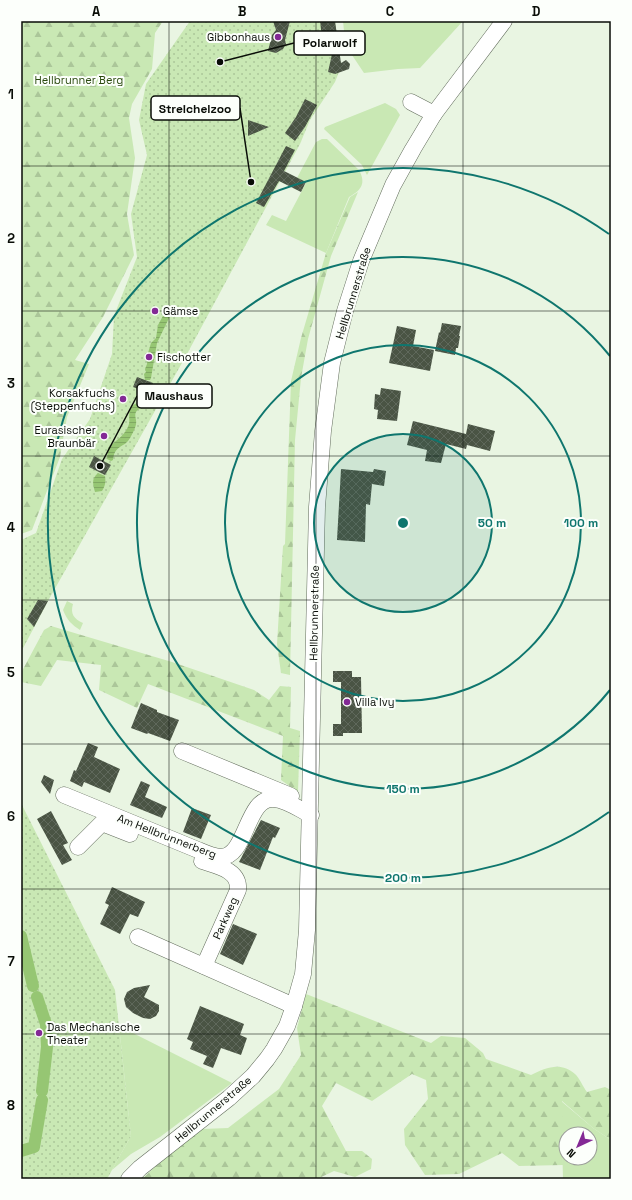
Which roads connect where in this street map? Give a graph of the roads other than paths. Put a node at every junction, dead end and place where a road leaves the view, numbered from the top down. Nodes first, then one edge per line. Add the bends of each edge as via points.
1 (504, 21) edge
2 (411, 102) dead end
3 (434, 114) junction
4 (182, 751) dead end
5 (64, 795) dead end
6 (311, 809) junction
7 (78, 847) dead end
8 (138, 937) dead end
9 (204, 966) junction
10 (294, 1006) junction
11 (129, 1179) edge

1 - 3 street, Hellbrunnerstraße
2 - 3 street
3 - 6 street, Hellbrunnerstraße via 393,185 361,261 332,363 317,507
4 - 6 street
5 - 6 street, Am Hellbrunnerberg via 220,857 225,857 234,850 257,807 263,801 277,800
6 - 10 street, Hellbrunnerstraße via 305,956
7 - 9 street, Parkweg via 102,823 227,870 234,875 238,881 238,890
8 - 9 street
9 - 10 street
10 - 11 street, Hellbrunnerstraße via 274,1049 253,1076

